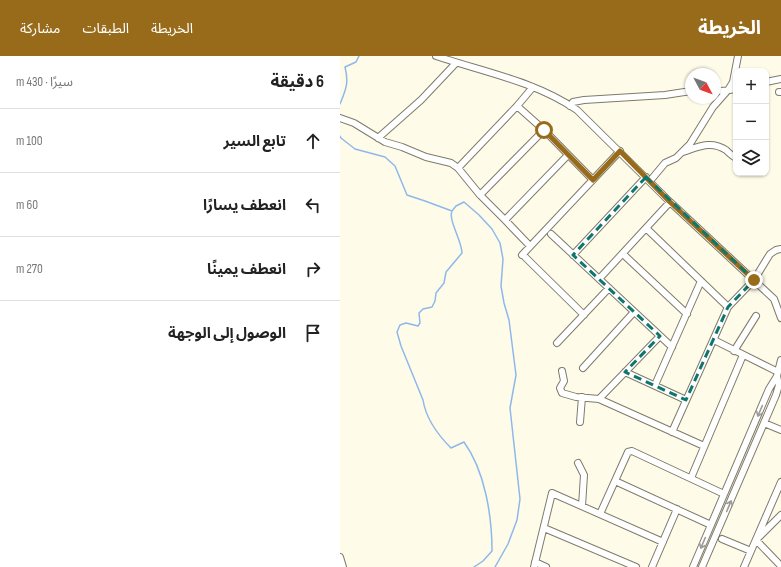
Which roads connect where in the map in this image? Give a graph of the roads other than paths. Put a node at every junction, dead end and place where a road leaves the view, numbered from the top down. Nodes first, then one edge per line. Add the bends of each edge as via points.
1 (436, 56) edge
2 (738, 56) edge
3 (456, 63) junction
4 (781, 79) edge
5 (769, 81) edge
6 (533, 87) junction
7 (733, 89) edge
8 (728, 90) junction
9 (721, 91) edge
10 (685, 92) edge
11 (516, 106) junction
12 (570, 106) junction
13 (341, 118) edge
14 (544, 130) junction
15 (378, 138) junction
16 (620, 151) junction
17 (683, 152) junction
18 (568, 155) junction
19 (733, 156) edge
20 (458, 168) junction
21 (648, 179) junction
22 (593, 180) junction
23 (480, 195) junction
24 (670, 202) junction
25 (506, 220) junction
26 (646, 228) junction
27 (551, 234) dead end
28 (530, 246) junction
29 (781, 249) edge
30 (623, 254) junction
31 (573, 255) junction
32 (599, 279) junction
33 (754, 280) junction
34 (701, 281) junction
35 (609, 288) junction
36 (728, 307) junction
37 (634, 312) junction
38 (584, 314) junction
39 (687, 314) junction
40 (756, 316) dead end
41 (781, 318) edge
42 (660, 336) junction
43 (714, 340) junction
44 (557, 343) dead end
45 (672, 347) junction
46 (734, 351) junction
47 (743, 355) junction
48 (781, 360) edge
49 (583, 368) dead end
50 (562, 371) dead end
51 (779, 371) edge
52 (626, 372) junction
53 (655, 385) junction
54 (582, 397) junction
55 (599, 399) junction
56 (686, 400) junction
57 (580, 422) dead end
58 (764, 423) junction
59 (781, 430) edge
60 (672, 432) junction
61 (704, 446) junction
62 (578, 463) dead end
63 (691, 478) junction
64 (614, 481) junction
65 (781, 482) edge
66 (724, 494) junction
67 (582, 506) junction
68 (677, 509) junction
69 (600, 514) junction
70 (781, 515) edge
71 (711, 524) junction
72 (544, 528) junction
73 (722, 539) dead end
74 (756, 540) junction
75 (663, 542) junction
76 (751, 551) junction
77 (340, 557) edge
78 (534, 565) edge
79 (781, 565) edge
80 (343, 567) edge
81 (546, 567) edge
82 (636, 567) edge
83 (652, 567) edge
84 (692, 567) edge
85 (702, 567) edge
86 (744, 567) edge

1 - 3 street
2 - 8 street via 733,82
3 - 6 street
3 - 15 street via 421,100
4 - 5 street
6 - 11 street
6 - 12 street
7 - 8 street
8 - 9 street
8 - 17 street via 713,107
10 - 12 street via 584,100 573,102
11 - 14 street
11 - 20 street
12 - 16 street
13 - 15 street
14 - 18 street
14 - 23 street
15 - 20 street via 426,157 451,163
16 - 21 street
16 - 22 street
17 - 19 street via 708,144
17 - 21 street via 665,163
18 - 22 street
18 - 25 street
20 - 23 street
21 - 24 street
21 - 31 street
22 - 28 street
23 - 25 street
24 - 26 street
24 - 33 street
25 - 28 street
26 - 30 street
26 - 34 street
27 - 31 street
28 - 38 street via 523,256
29 - 33 street via 770,254
30 - 32 street
30 - 39 street
31 - 32 street
32 - 35 street
33 - 36 street
33 - 41 street via 774,299
34 - 36 street
34 - 39 street
35 - 37 street
35 - 38 street
36 - 43 street
37 - 42 street
37 - 49 street
38 - 44 street
39 - 45 street
40 - 46 street
42 - 45 street
42 - 52 street
43 - 46 street
43 - 56 street
45 - 53 street
46 - 47 street
47 - 51 street
47 - 61 street
48 - 51 street
50 - 54 street via 564,380 560,392
51 - 58 street via 778,390
51 -> 66 street
52 - 53 street
52 - 55 street
53 - 56 street
54 - 55 street
54 - 57 street
55 - 60 street
56 - 60 street
58 - 59 street
85 -> 58 street
60 - 61 street
61 - 63 street
62 - 67 street via 584,475
63 - 64 street via 632,451 628,452
63 - 66 street
64 - 68 street
64 - 69 street
65 - 74 street
66 - 71 street
67 - 69 street
67 - 72 street via 552,493
68 - 71 street
68 - 75 street
69 - 75 street
70 - 74 street
71 -> 84 street
72 - 78 street
72 - 82 street
73 - 76 street
74 - 76 street
74 - 79 street
75 - 83 street
76 - 86 street
77 - 80 street
78 - 81 street

